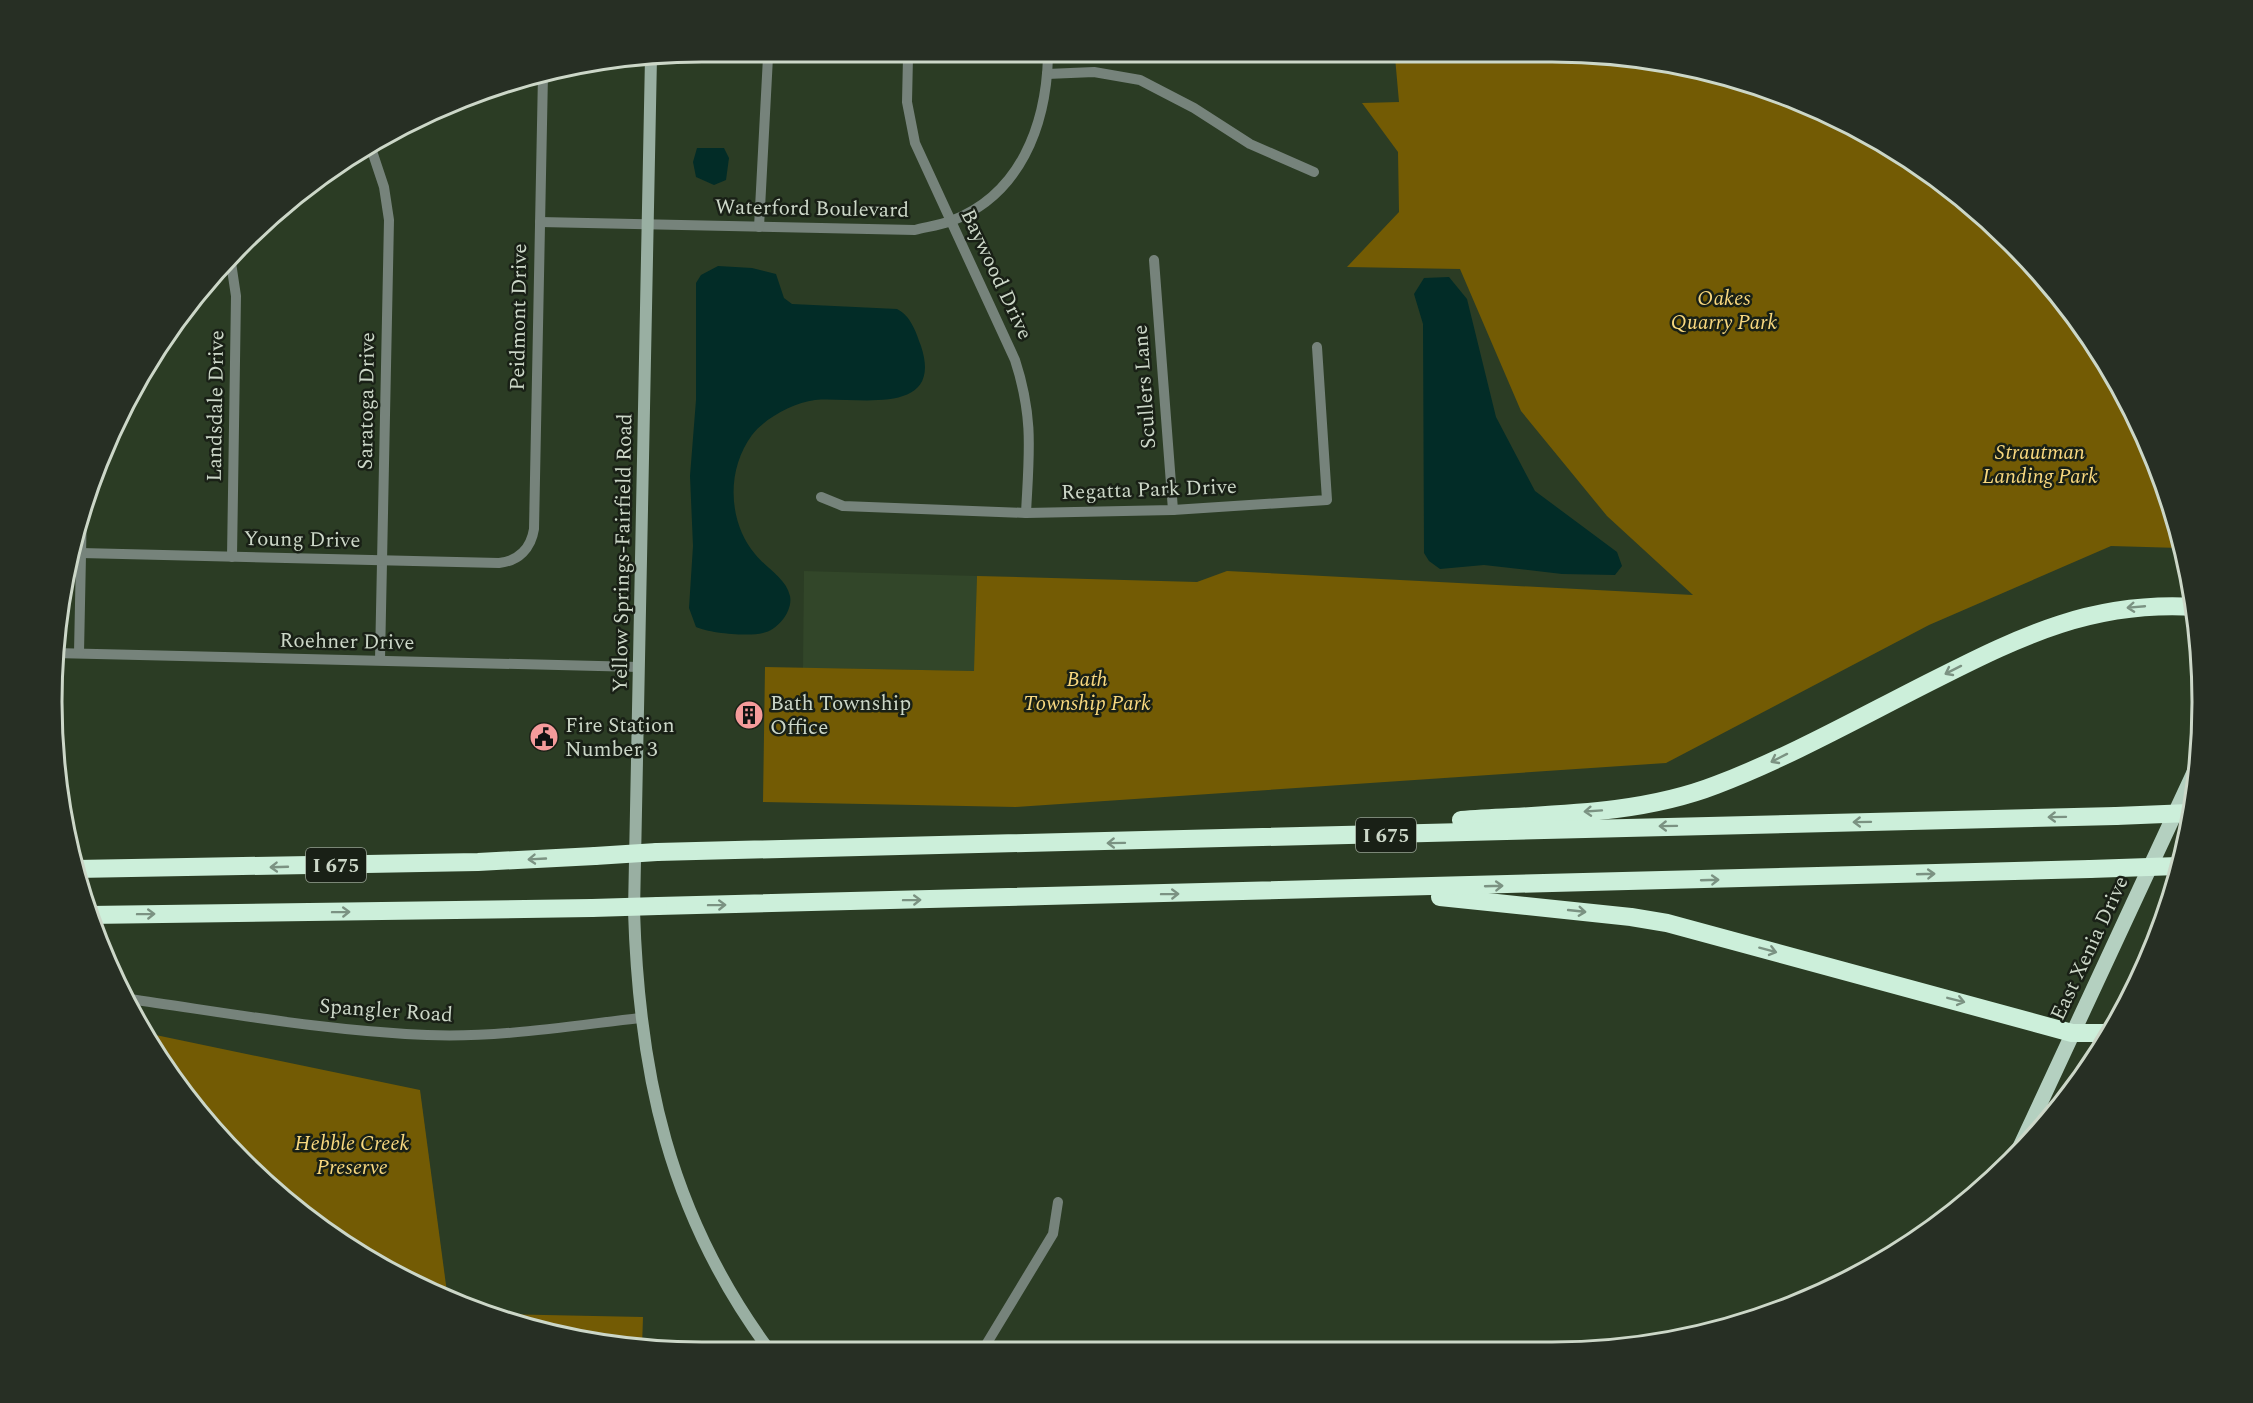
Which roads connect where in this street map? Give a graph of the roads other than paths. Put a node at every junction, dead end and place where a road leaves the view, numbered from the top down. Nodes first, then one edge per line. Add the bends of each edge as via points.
1 (768, 62) edge
2 (909, 62) edge
3 (1048, 62) edge
4 (651, 64) edge
5 (1047, 74) junction
6 (543, 81) edge
7 (372, 152) edge
8 (1314, 172) dead end
9 (951, 221) junction
10 (540, 222) junction
11 (647, 224) junction
12 (759, 227) junction
13 (1154, 260) dead end
14 (232, 267) edge
15 (1317, 347) dead end
16 (821, 497) dead end
17 (1173, 510) junction
18 (1026, 513) junction
19 (81, 544) edge
20 (81, 553) junction
21 (520, 556) joint
22 (232, 557) junction
23 (382, 560) junction
24 (2184, 607) edge
25 (64, 652) edge
26 (79, 653) junction
27 (380, 660) junction
28 (639, 667) junction
29 (2185, 792) edge
30 (2181, 813) edge
31 (1155, 843) junction
32 (2170, 866) edge
33 (84, 869) edge
34 (1309, 891) junction
35 (98, 915) edge
36 (136, 1000) edge
37 (640, 1018) junction
38 (2072, 1032) junction
39 (2099, 1033) edge
40 (2029, 1128) edge
41 (1058, 1202) dead end
42 (764, 1342) edge
43 (988, 1342) edge

1 - 12 street
2 - 9 street, Baywood Drive via 907,102 915,142
3 - 5 street, Waterford Boulevard
4 - 11 main road, Yellow Springs-Fairfield Road
5 - 8 street via 1094,72 1140,80 1250,144
5 - 9 street, Waterford Boulevard via 1040,123 1020,165 990,200
6 - 10 street, Peidmont Drive
7 - 23 street, Saratoga Drive via 389,220
9 - 12 street, Waterford Boulevard via 915,230
9 - 18 street, Baywood Drive via 1015,360 1026,394 1031,430
10 - 11 street, Waterford Boulevard
10 - 21 street, Peidmont Drive via 534,529
11 - 12 street, Waterford Boulevard
11 - 28 main road, Yellow Springs-Fairfield Road
13 - 17 street, Scullers Lane
14 - 22 street, Landsdale Drive via 236,296
15 - 17 street, Regatta Park Drive via 1328,500
16 - 18 street, Regatta Park Drive via 843,506
17 - 18 street, Regatta Park Drive
19 - 20 street
20 - 22 street, Young Drive
20 - 26 street
21 - 23 street, Young Drive via 499,563
22 - 23 street, Young Drive
23 - 27 street, Saratoga Drive
24 -> 31 highway via 2109,610 2032,632 1756,769 1671,801 1623,809
25 - 26 street, Roehner Drive
26 - 27 street, Roehner Drive
27 - 28 street, Roehner Drive
28 - 37 main road, Yellow Springs-Fairfield Road via 634,911
29 - 38 main road, East Xenia Drive
30 -> 31 highway, I 675, bridge
31 -> 33 highway, I 675, bridge via 657,852 478,862
34 -> 32 highway, I 675, bridge
35 -> 34 highway, I 675, bridge
34 -> 38 highway via 1432,896 1667,923
36 - 37 street, Spangler Road via 358,1031 429,1035 484,1035
37 - 42 main road, Yellow Springs-Fairfield Road via 656,1109 693,1216 723,1279
38 - 39 highway
38 - 40 main road, East Xenia Drive
41 - 43 street via 1053,1234

